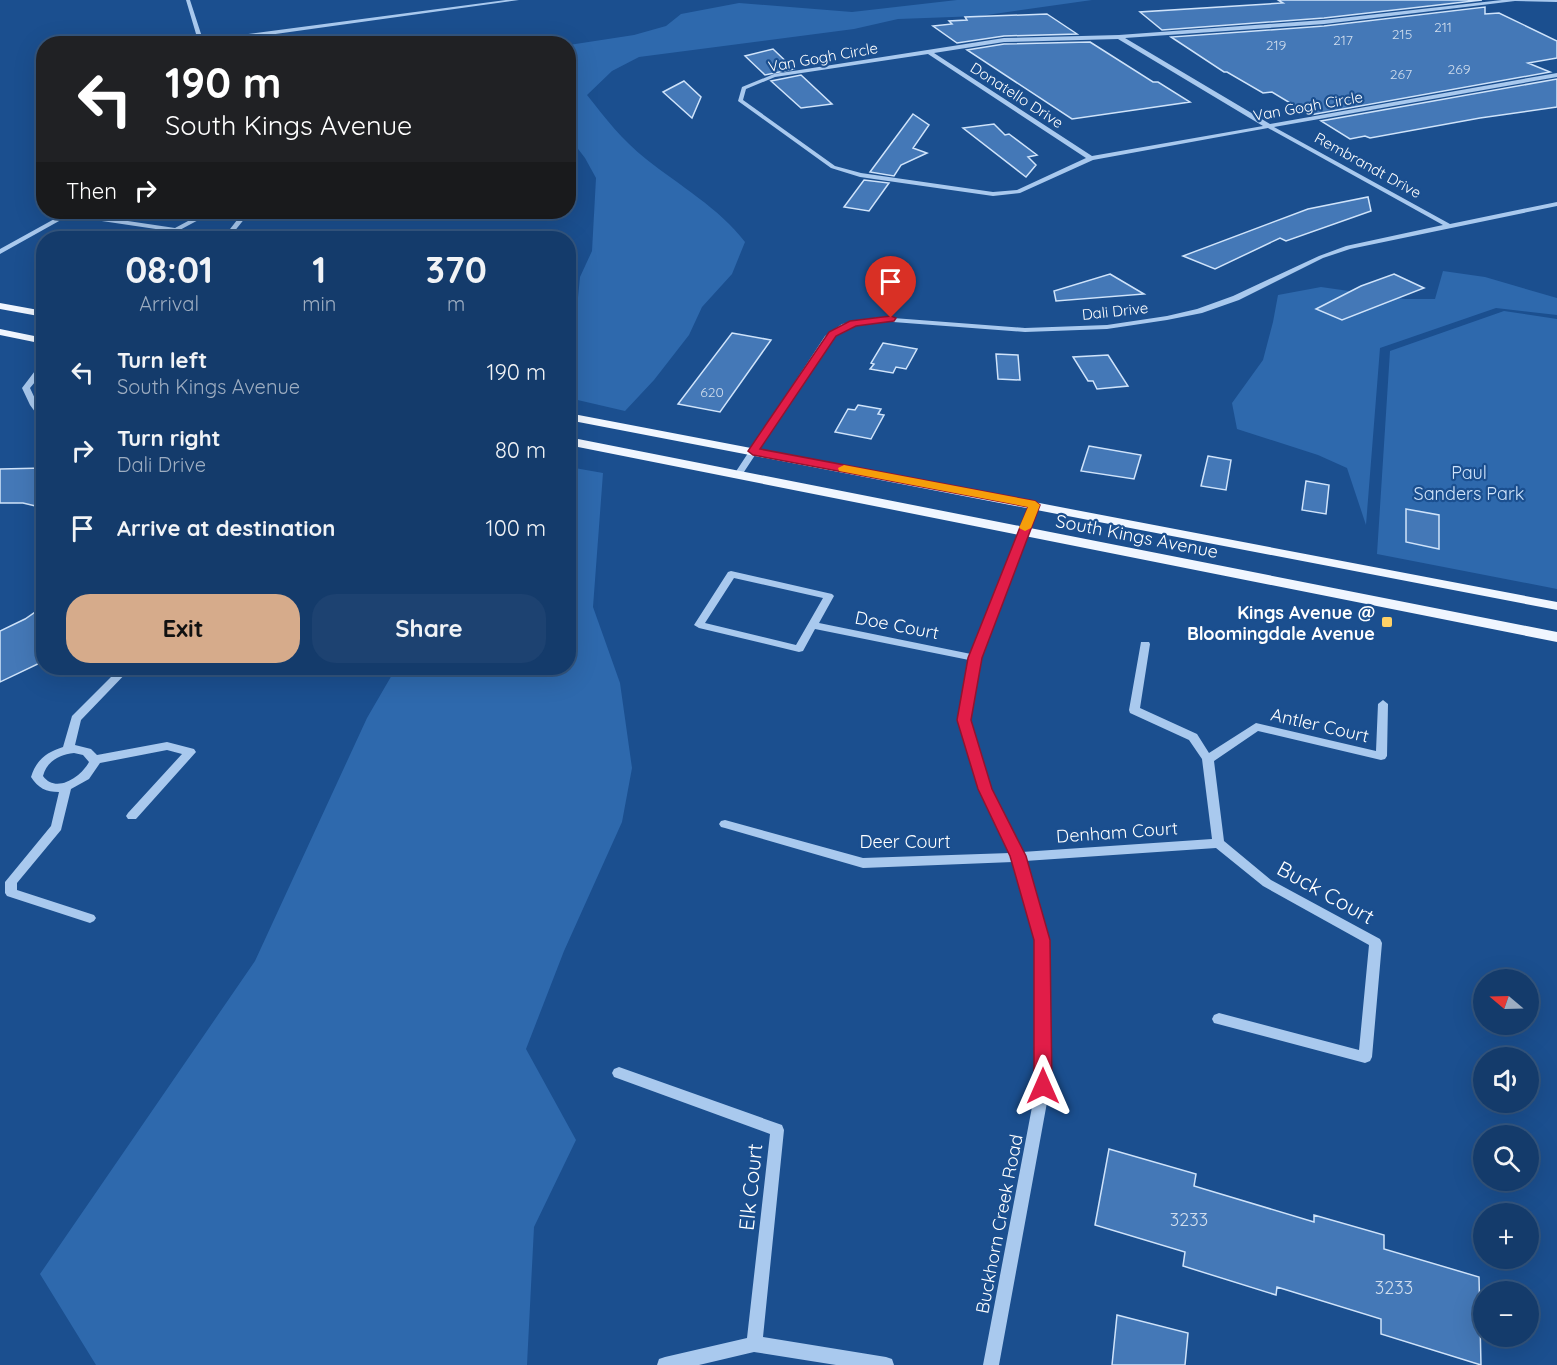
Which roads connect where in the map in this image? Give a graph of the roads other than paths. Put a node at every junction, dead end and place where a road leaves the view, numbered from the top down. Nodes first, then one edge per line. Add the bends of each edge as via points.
1 (188, 0) edge
2 (517, 0) edge
3 (1557, 1) edge
4 (200, 36) edge
5 (253, 36) edge
6 (1119, 37) junction
7 (929, 52) junction
8 (1557, 75) edge
9 (1268, 126) junction
10 (1092, 158) junction
11 (1557, 204) edge
12 (58, 219) edge
13 (101, 219) edge
14 (196, 219) edge
15 (241, 219) edge
16 (1449, 226) junction
17 (37, 231) edge
18 (231, 231) edge
19 (36, 232) edge
20 (0, 252) edge
21 (0, 306) edge
22 (36, 313) edge
23 (0, 332) edge
24 (36, 339) edge
25 (36, 375) edge
26 (34, 405) joint
27 (36, 408) edge
28 (576, 418) edge
29 (576, 443) edge
30 (753, 451) junction
31 (737, 476) junction
32 (1035, 505) junction
33 (1023, 532) junction
34 (1557, 606) edge
35 (812, 625) junction
36 (1557, 638) edge
37 (1145, 644) dead end
38 (975, 658) junction
39 (119, 675) edge
40 (1383, 704) dead end
41 (68, 750) junction
42 (1209, 759) junction
43 (94, 760) junction
44 (66, 786) junction
45 (132, 816) dead end
46 (726, 824) dead end
47 (1218, 843) junction
48 (1018, 856) junction
49 (90, 918) dead end
50 (1219, 1019) dead end
51 (619, 1073) dead end
52 (754, 1344) junction
53 (664, 1365) edge
54 (886, 1365) edge
55 (991, 1365) edge

1 - 4 street
2 - 5 street
3 - 6 street, Van Gogh Circle via 1515,0 1387,17
6 - 7 street, Van Gogh Circle via 1004,40
6 - 9 street, Rembrandt Drive
7 - 10 street, Donatello Drive
7 - 10 street, Van Gogh Circle via 774,76 744,88 740,100 833,167 860,175 1001,194 1018,192
8 - 9 street, Van Gogh Circle
9 - 10 street, Van Gogh Circle
9 - 16 street, Rembrandt Drive
11 - 16 street, Dali Drive
12 - 17 street
13 - 14 street via 176,230
15 - 18 street
16 - 30 street, Dali Drive via 1341,249 1227,301 1151,321 1038,330 891,318 854,324 828,338
19 - 20 street
21 - 22 main road
23 - 24 main road
25 - 26 street via 26,388
26 - 27 street
28 - 30 main road, South Kings Avenue
29 - 31 main road, South Kings Avenue
30 - 31 street, Dali Drive
30 - 32 main road, South Kings Avenue
31 - 33 main road, South Kings Avenue
32 - 33 street, Buckhorn Creek Road
32 - 34 main road, South Kings Avenue
33 - 36 main road, South Kings Avenue
33 - 38 street, Buckhorn Creek Road
35 - 35 street via 799,649 699,625 731,574 829,596
35 - 38 street, Doe Court
37 - 42 street via 1134,710 1193,737
38 - 48 street, Buckhorn Creek Road via 964,720 985,789
39 - 41 street via 76,719
40 - 42 street, Antler Court via 1381,756 1256,727
41 - 43 street via 89,752
41 - 44 street via 48,758 37,777 46,786
42 - 47 street
43 - 44 street via 88,774
43 - 45 street via 167,746 190,752
44 - 49 street via 57,827 11,882 11,893
46 - 48 street, Deer Court via 862,862
47 - 48 street, Denham Court
47 - 50 street, Buck Court via 1268,883 1376,943 1365,1057
48 - 55 street, Buckhorn Creek Road via 1042,940 1043,1086
51 - 52 street, Elk Court via 777,1131
52 - 53 street
52 - 54 street

